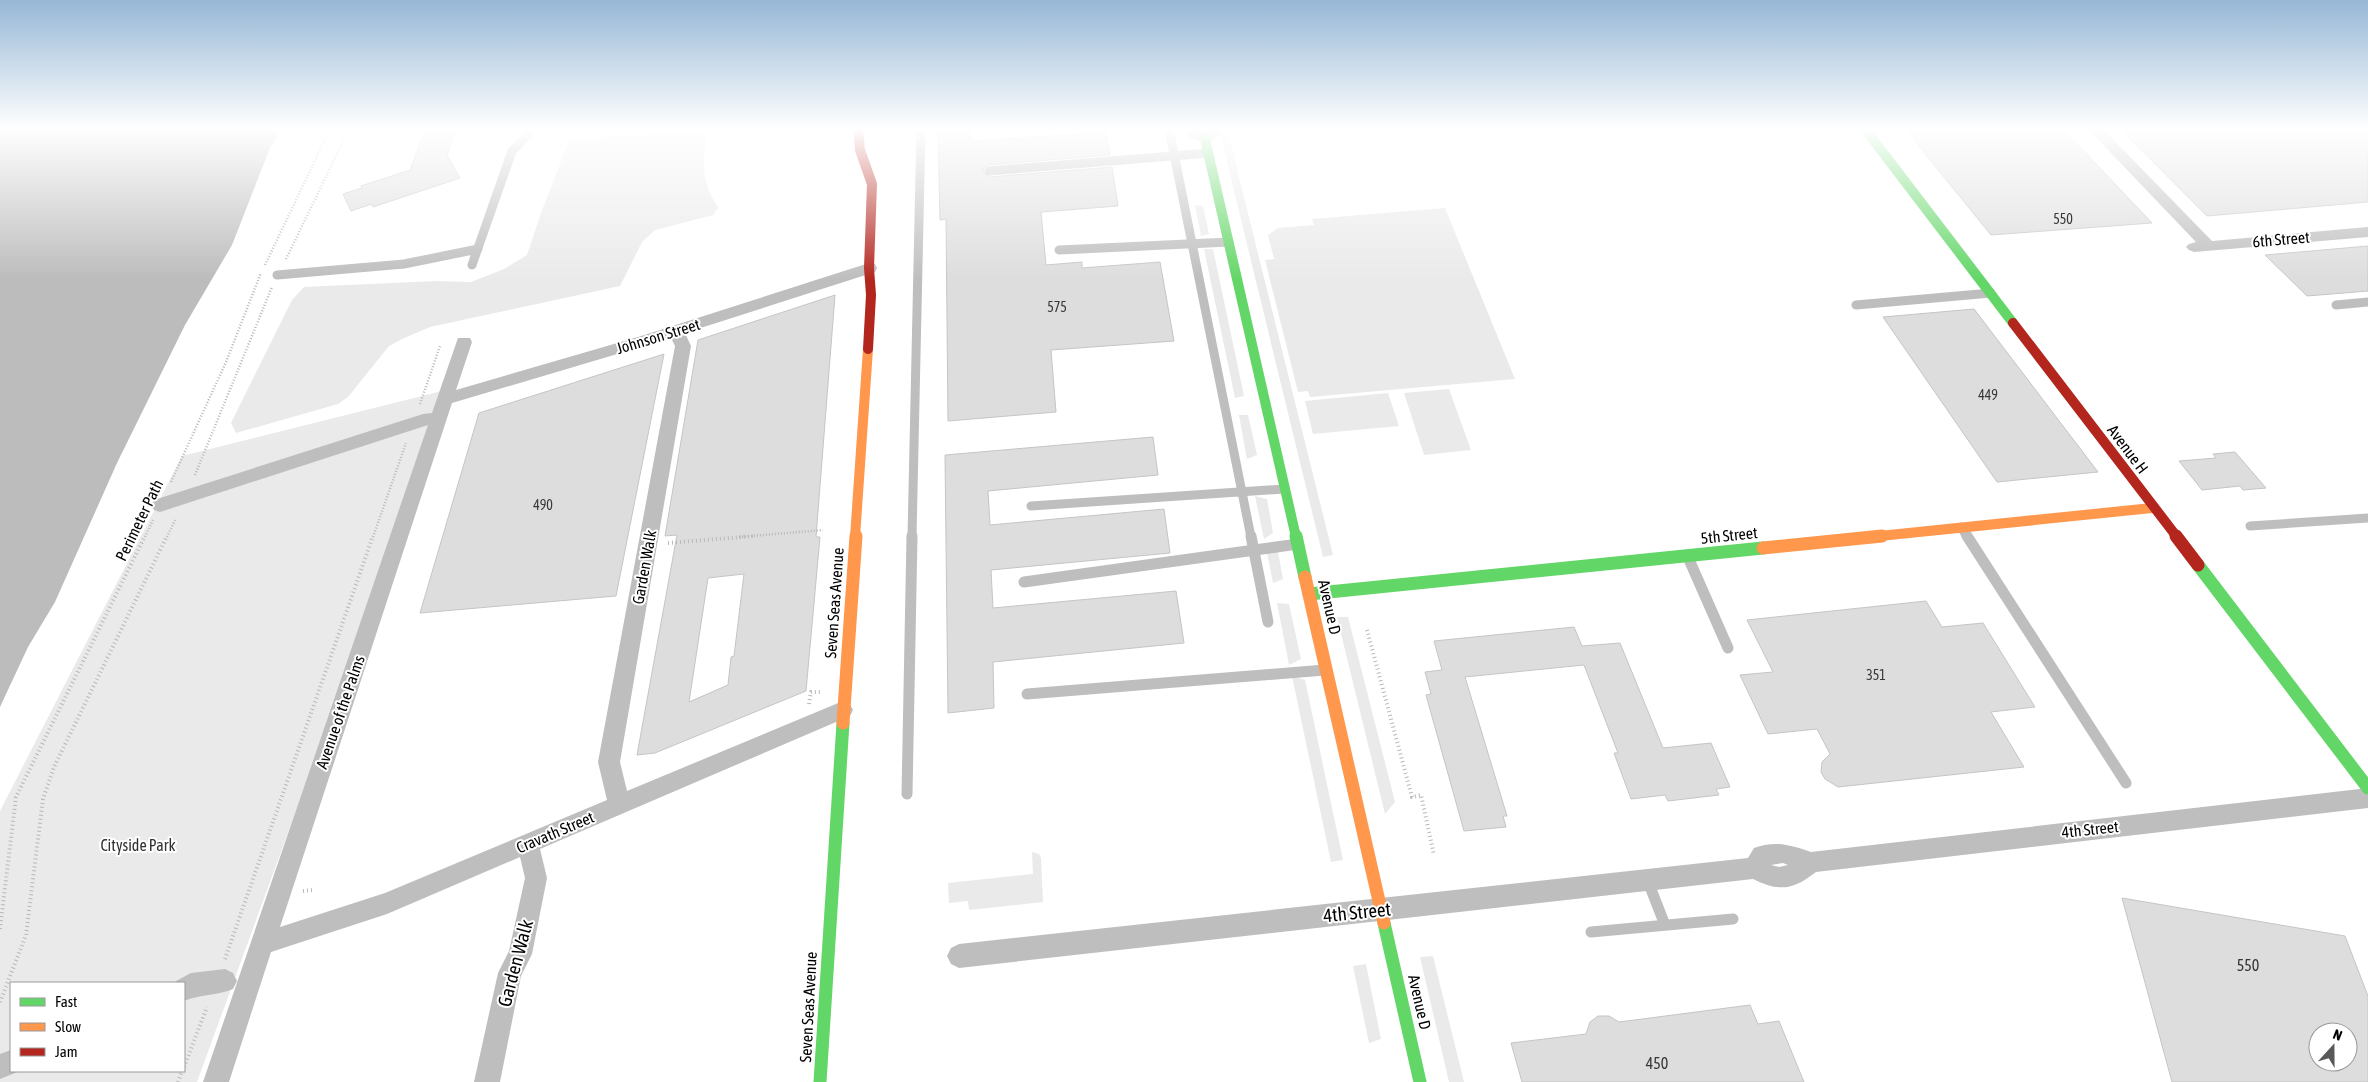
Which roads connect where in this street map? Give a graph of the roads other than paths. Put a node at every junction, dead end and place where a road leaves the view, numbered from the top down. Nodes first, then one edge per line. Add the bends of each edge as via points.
1 (502, 179) edge
2 (870, 179) edge
3 (920, 179) edge
4 (1180, 179) edge
5 (1216, 179) edge
6 (1903, 179) edge
7 (2141, 179) edge
8 (2368, 232) edge
9 (1228, 242) junction
10 (1192, 243) junction
11 (478, 249) junction
12 (1059, 250) dead end
13 (472, 265) dead end
14 (869, 268) junction
15 (278, 275) road end
16 (1991, 293) junction
17 (2368, 302) edge
18 (1856, 305) dead end
19 (2336, 305) dead end
20 (676, 331) junction
21 (464, 342) dead end
22 (446, 399) junction
23 (421, 421) road end
24 (1285, 489) junction
25 (1242, 494) junction
26 (160, 505) road end
27 (1031, 506) dead end
28 (2152, 508) junction
29 (2368, 518) edge
30 (2250, 526) dead end
31 (1961, 527) junction
32 (1298, 544) junction
33 (1253, 550) junction
34 (1687, 555) junction
35 (1024, 582) dead end
36 (1309, 594) junction
37 (1268, 622) dead end
38 (1728, 648) dead end
39 (1326, 670) junction
40 (1027, 694) dead end
41 (843, 710) junction
42 (2126, 784) dead end
43 (2368, 788) edge
44 (907, 794) dead end
45 (2368, 798) edge
46 (620, 804) junction
47 (528, 844) junction
48 (1647, 879) junction
49 (1381, 910) junction
50 (1733, 919) dead end
51 (1665, 925) junction
52 (1591, 932) dead end
53 (262, 944) junction
54 (959, 956) dead end
55 (220, 982) road end
56 (185, 988) edge
57 (216, 1082) edge
58 (488, 1082) edge
59 (820, 1082) edge
60 (1420, 1082) edge

1 - 11 lane
2 - 14 street, Seven Seas Avenue
3 - 44 lane
4 - 10 lane
5 - 9 street, Avenue D
6 - 16 street, Avenue H
7 - 8 street, 6th Street via 2201,246
9 - 10 lane
9 - 24 street, Avenue D
10 - 12 lane
10 - 25 lane
11 - 13 lane
11 - 15 lane via 404,264
14 - 20 street, Johnson Street
14 - 41 street, Seven Seas Avenue via 871,295
16 - 18 lane
16 - 28 street, Avenue H
17 - 19 lane
20 - 22 street, Johnson Street
20 - 46 street, Garden Walk via 684,346 609,762
21 - 22 street, Avenue of the Palms
22 - 53 street, Avenue of the Palms
23 - 26 street
24 - 25 lane
24 - 32 street, Avenue D
25 - 27 lane
25 - 33 lane
28 - 31 street, 5th Street
28 - 43 street, Avenue H
29 - 30 lane
31 - 34 street, 5th Street
31 - 42 lane
32 - 33 lane
32 - 36 street, Avenue D
33 - 35 lane
33 - 37 lane
34 - 36 street, 5th Street
34 - 38 lane
36 - 39 street, Avenue D
39 - 40 lane
39 - 49 street, Avenue D
41 - 46 street, Cravath Street
41 - 59 street, Seven Seas Avenue
45 - 48 street, 4th Street via 1811,862 1783,853 1762,855 1755,868
46 - 47 street, Cravath Street
47 - 53 street, Cravath Street via 387,903
47 - 58 street, Garden Walk via 536,878 520,954 510,973
48 - 49 street, 4th Street
48 - 51 lane
49 - 54 street, 4th Street
49 - 60 street, Avenue D
50 - 51 lane
51 - 52 lane
53 - 57 street, Avenue of the Palms
55 - 56 street

